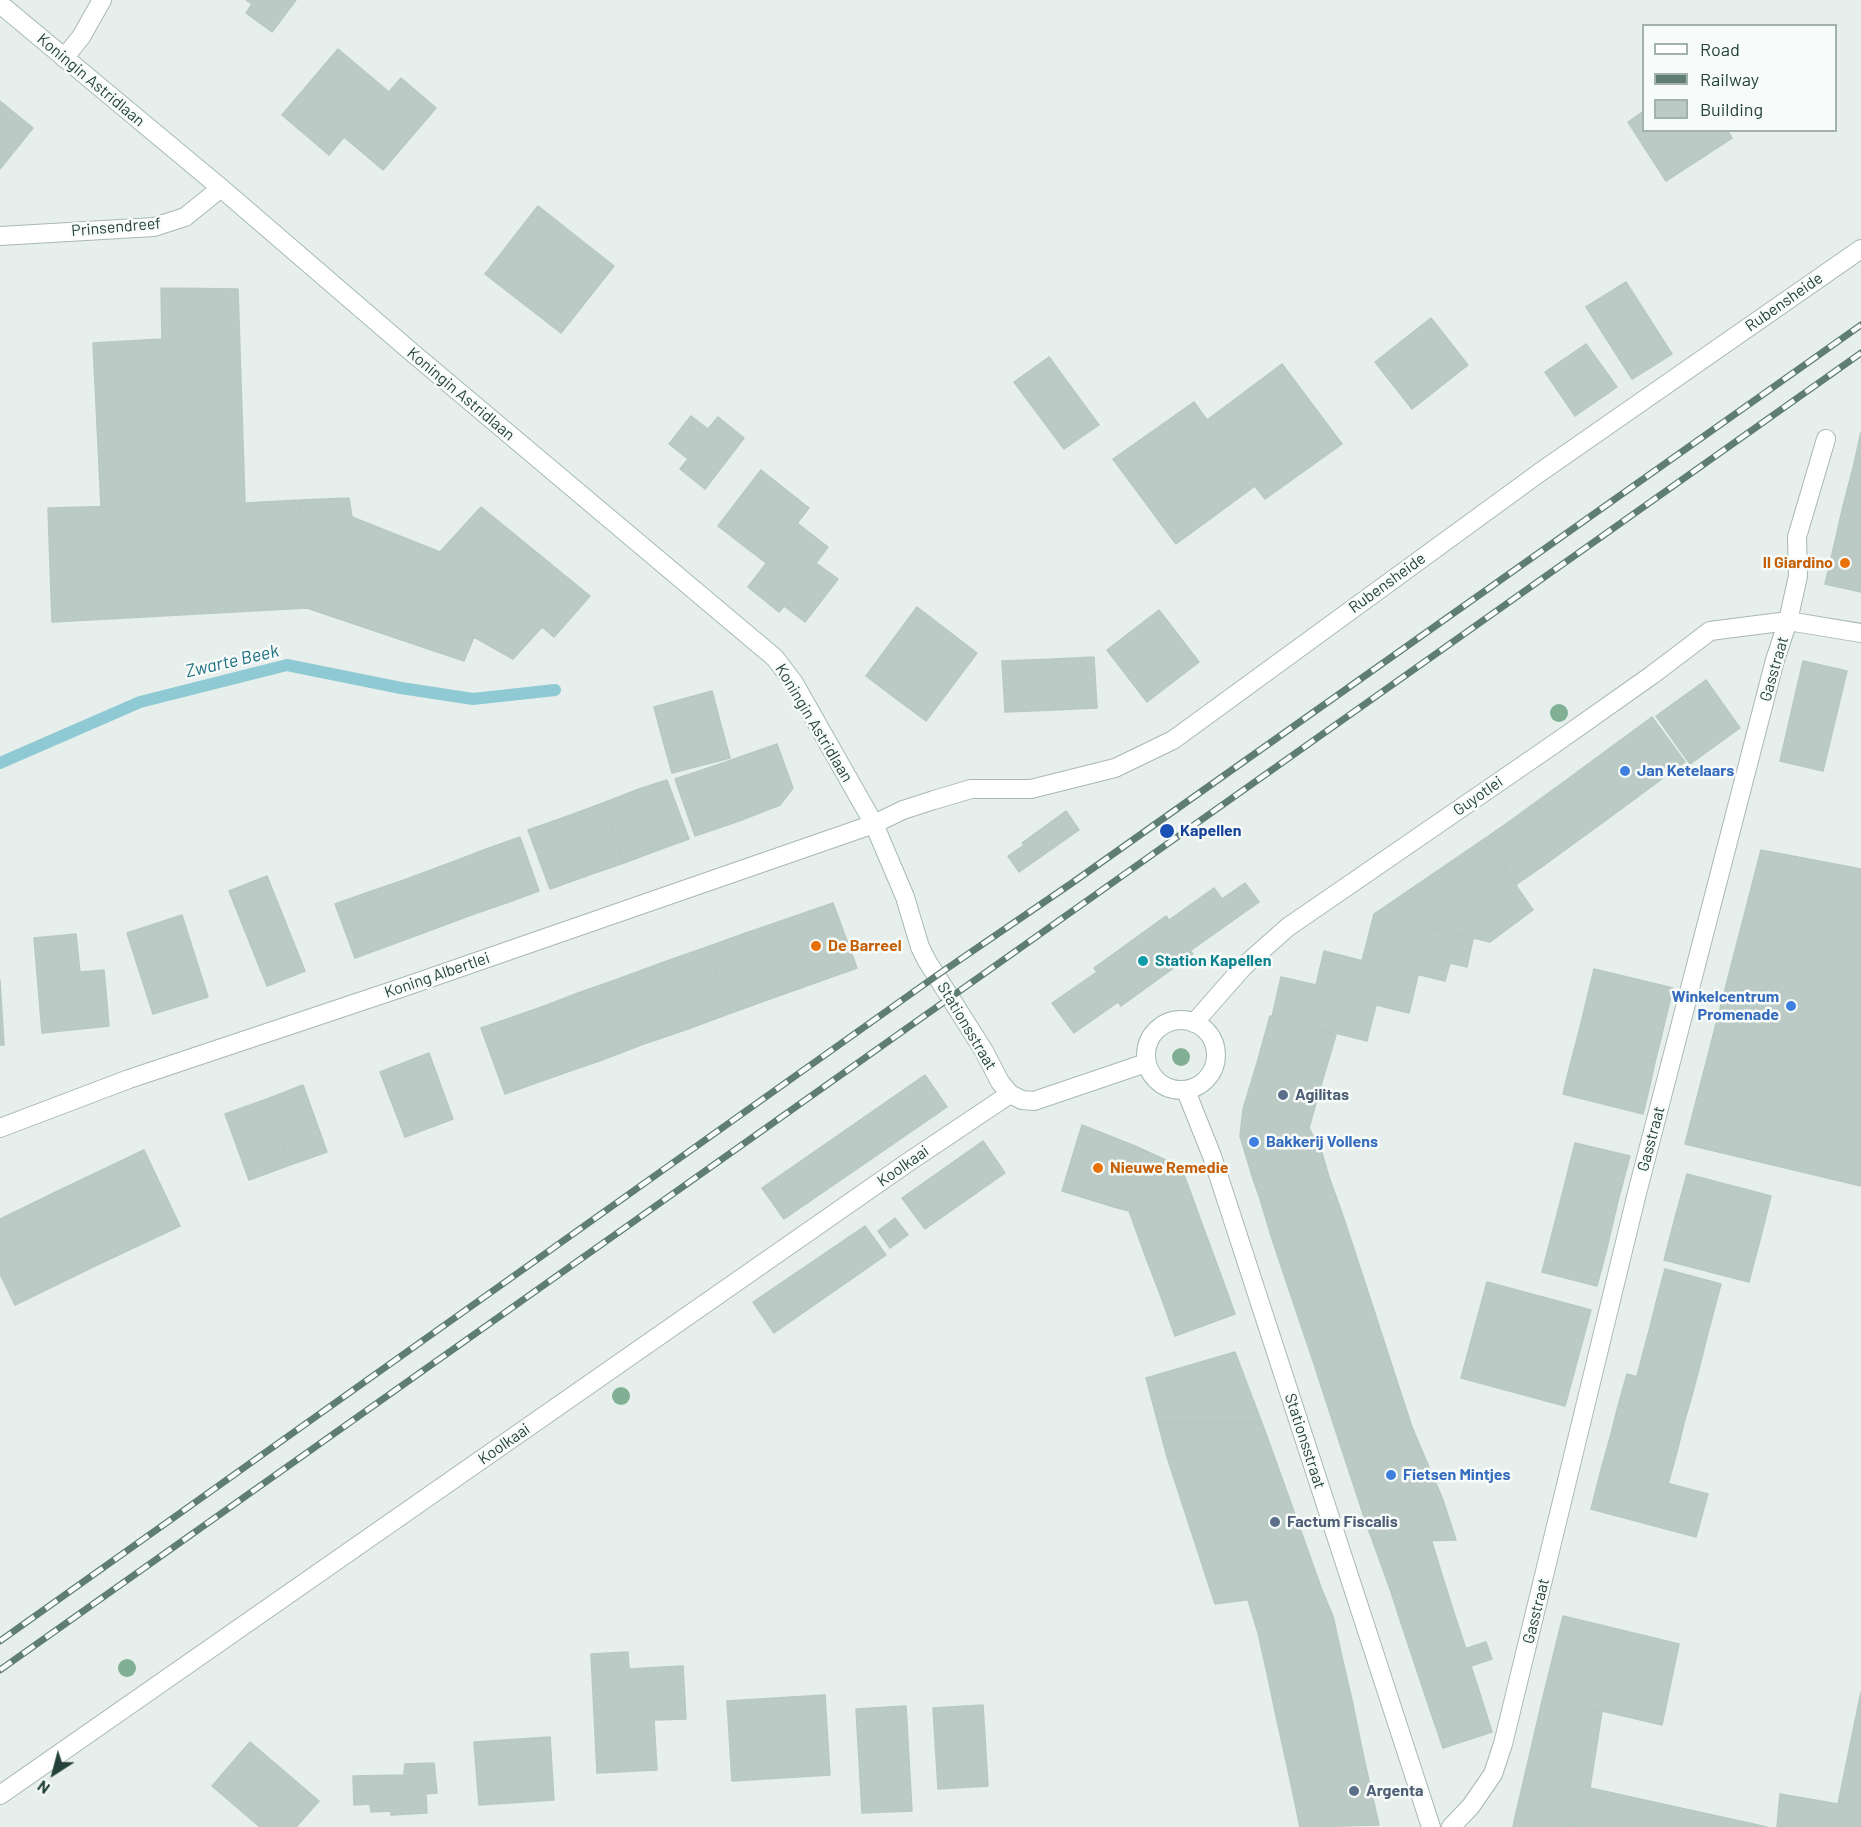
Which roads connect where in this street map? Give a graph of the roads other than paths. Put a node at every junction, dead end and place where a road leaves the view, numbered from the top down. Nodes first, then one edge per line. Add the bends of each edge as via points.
1 (102, 0) edge
2 (0, 4) edge
3 (64, 58) junction
4 (220, 188) junction
5 (0, 236) edge
6 (1861, 249) edge
7 (1826, 439) dead end
8 (1788, 621) junction
9 (1861, 633) edge
10 (874, 824) junction
11 (1194, 1023) junction
12 (1146, 1063) junction
13 (1186, 1091) junction
14 (1010, 1094) junction
15 (0, 1128) edge
16 (0, 1795) edge
17 (1431, 1827) edge
18 (1451, 1827) edge

1 - 3 street
2 - 3 street, Koningin Astridlaan
3 - 4 street, Koningin Astridlaan
4 - 5 street, Prinsendreef via 185,218 154,227
4 - 10 street, Koningin Astridlaan via 775,658 794,683
6 - 10 street, Rubensheide via 1539,473 1173,740 1115,768 1031,789 971,789 903,810
7 - 8 street, Gasstraat via 1797,537 1798,576
8 - 9 street, Guyotlei
8 - 11 street, Guyotlei via 1710,630 1652,675 1288,927 1244,966
8 - 18 street, Gasstraat via 1637,1192 1503,1744 1493,1774
10 - 14 street, Stationsstraat via 927,961
10 - 15 street, Koning Albertlei via 129,1079
11 - 12 street via 1179,1019 1164,1023 1146,1047
11 - 13 street via 1207,1031 1215,1045 1216,1060 1211,1075 1200,1086
12 - 13 street via 1154,1079 1168,1089
12 - 14 street via 1034,1101
13 - 17 street, Stationsstraat via 1212,1156
14 - 16 street, Koolkaai

